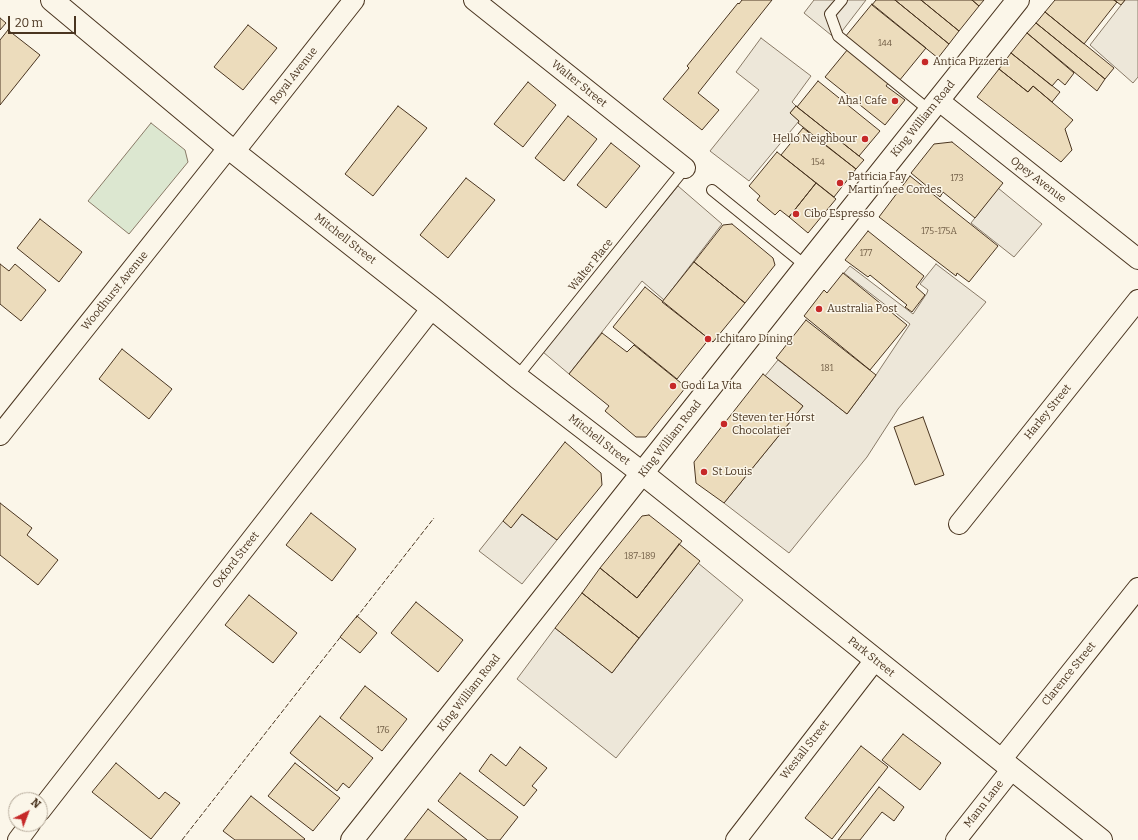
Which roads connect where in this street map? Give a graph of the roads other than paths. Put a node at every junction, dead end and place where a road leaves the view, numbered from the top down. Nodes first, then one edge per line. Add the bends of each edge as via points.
1 (52, 0) edge
2 (354, 0) edge
3 (474, 0) edge
4 (842, 0) edge
5 (1018, 0) edge
6 (934, 106) junction
7 (232, 149) junction
8 (685, 168) joint
9 (712, 190) dead end
10 (1138, 259) edge
11 (806, 266) junction
12 (1138, 300) edge
13 (432, 308) junction
14 (517, 377) junction
15 (0, 435) edge
16 (642, 473) junction
17 (959, 524) dead end
18 (1138, 588) edge
19 (875, 660) junction
20 (1006, 764) junction
21 (48, 802) edge
22 (352, 840) edge
23 (736, 840) edge
24 (956, 840) edge
25 (1101, 840) edge

1 - 7 street, Mitchell Street
2 - 7 street, Royal Avenue
3 - 8 street, Walter Street
4 - 6 lane via 830,14 838,36
5 - 6 street, King William Road
6 - 10 street, Opey Avenue
6 - 11 street, King William Road
7 - 13 street, Mitchell Street
7 - 15 street, Woodhurst Avenue
8 - 14 lane, Walter Place
9 - 11 lane
11 - 16 street, King William Road
12 - 17 street, Harley Street
13 - 14 street, Mitchell Street
13 - 21 street, Oxford Street
14 - 16 street, Mitchell Street
16 - 19 street, Park Street
16 - 22 street, King William Road
18 - 20 street, Clarence Street
19 - 20 street, Park Street
19 - 23 street, Westall Street
20 - 24 street, Mann Lane
20 - 25 street, Park Street

